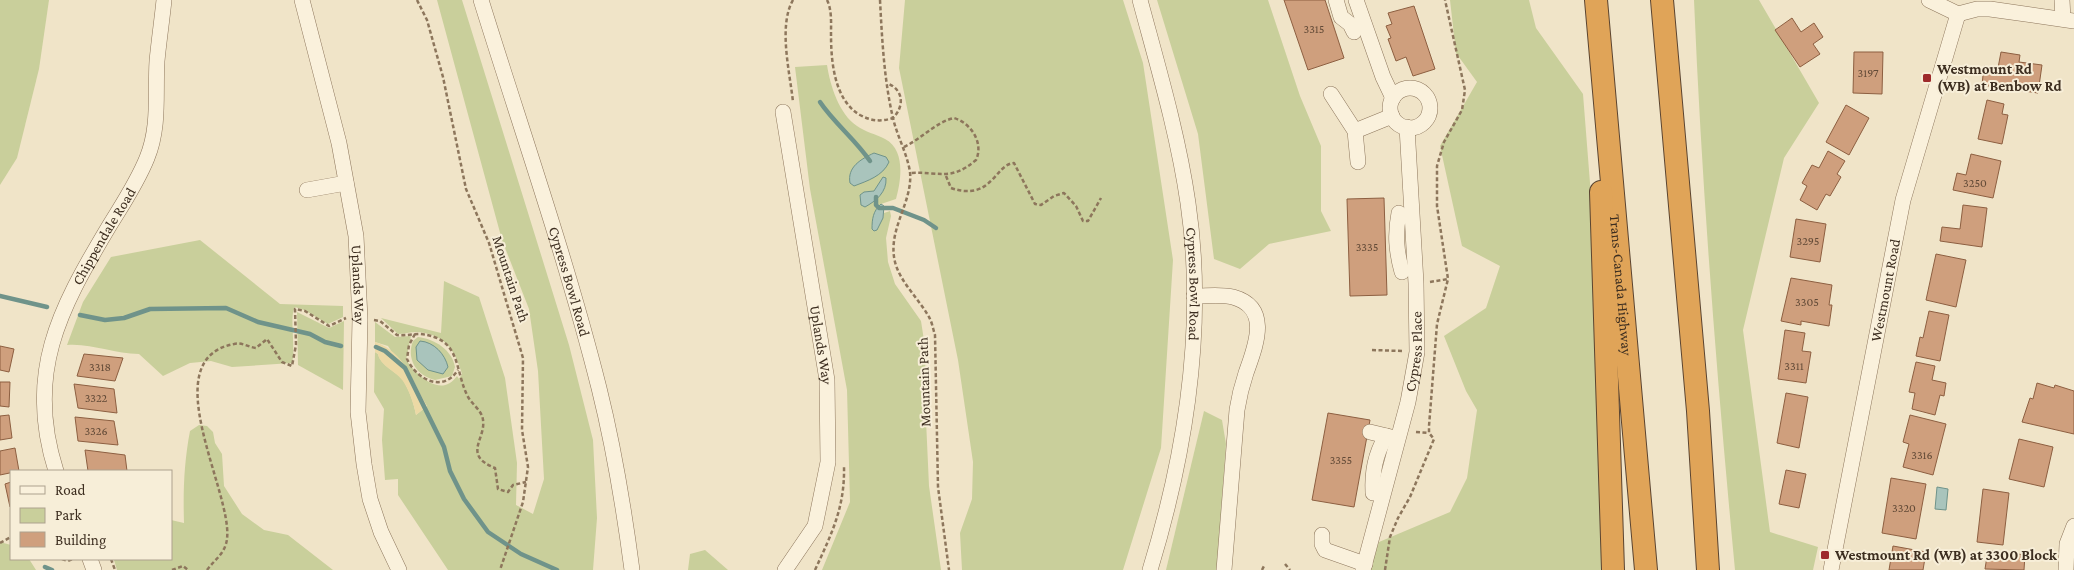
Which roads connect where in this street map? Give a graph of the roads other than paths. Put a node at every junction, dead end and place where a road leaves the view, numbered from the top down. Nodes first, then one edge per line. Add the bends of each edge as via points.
1 (164, 0) edge
2 (302, 0) edge
3 (481, 0) edge
4 (1140, 0) edge
5 (1336, 0) edge
6 (1356, 0) edge
7 (1596, 0) edge
8 (1662, 0) edge
9 (1929, 0) edge
10 (2062, 0) edge
11 (1958, 14) junction
12 (2068, 20) edge
13 (1354, 33) junction
14 (1602, 64) junction
15 (1331, 94) dead end
16 (1393, 98) junction
17 (783, 112) dead end
18 (1392, 116) junction
19 (1407, 127) junction
20 (1355, 130) junction
21 (1358, 162) dead end
22 (346, 183) junction
23 (307, 190) dead end
24 (1194, 296) junction
25 (1370, 432) dead end
26 (1392, 438) junction
27 (56, 470) edge
28 (2074, 526) edge
29 (1322, 535) dead end
30 (1364, 567) edge
31 (399, 570) edge
32 (632, 570) edge
33 (785, 570) edge
34 (1150, 570) edge
35 (1224, 570) edge
36 (1613, 570) edge
37 (1646, 570) edge
38 (1708, 570) edge
39 (1831, 570) edge
40 (2066, 570) edge

1 - 27 street, Chippendale Road via 157,62 156,120 148,157 76,283 52,340 46,374 45,412
2 - 22 street, Uplands Way via 339,143
3 - 32 street, Cypress Bowl Road via 581,320 615,459
4 - 24 street, Cypress Bowl Road via 1168,106 1188,203
5 - 13 street via 1341,18 1350,24
6 - 13 street
7 - 14 highway, Trans-Canada Highway
8 - 38 highway via 1699,420
9 - 11 street
10 - 12 street
11 - 12 street via 1972,9 1990,9
11 - 39 street, Westmount Road via 1903,200
13 - 16 street
14 - 36 highway via 1600,232
14 - 37 highway, Trans-Canada Highway
15 - 20 street
16 - 18 street
16 - 19 street via 1401,90 1412,88 1427,98 1429,109 1425,120 1416,127
17 - 33 street, Uplands Way via 827,380 828,462 815,526
18 - 19 street
18 - 20 street
19 - 26 street, Cypress Place via 1399,212 1402,272 1417,352 1414,376
20 - 21 street
22 - 23 street
22 - 31 street, Uplands Way via 356,236 360,440 370,499
24 - 34 street, Cypress Bowl Road via 1194,346 1178,469
24 - 35 street via 1230,296 1240,300 1250,308 1258,324 1256,344 1237,410
25 - 26 street
26 - 30 street, Cypress Place via 1372,493
28 - 40 street via 2067,544
29 - 30 street via 1325,550

